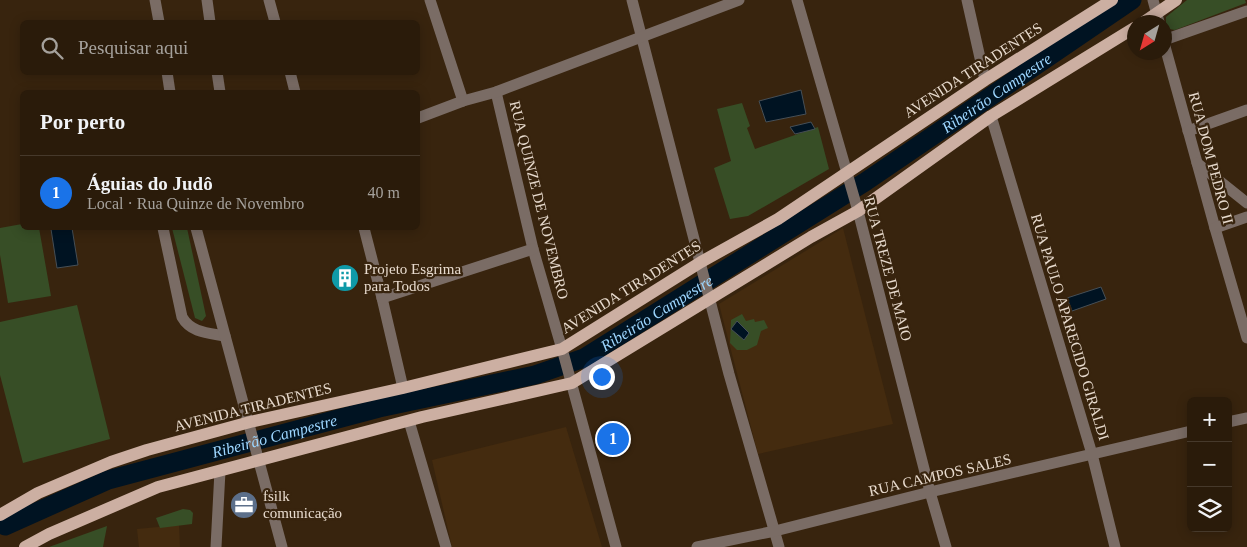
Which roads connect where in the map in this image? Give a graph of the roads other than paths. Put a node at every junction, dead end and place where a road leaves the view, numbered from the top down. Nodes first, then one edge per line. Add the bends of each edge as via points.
1 (155, 0) edge
2 (207, 0) edge
3 (269, 0) edge
4 (430, 0) edge
5 (632, 0) edge
6 (739, 0) edge
7 (796, 0) edge
8 (967, 0) edge
9 (1112, 0) edge
10 (1176, 0) edge
11 (1156, 10) edge
12 (1247, 11) edge
13 (159, 20) edge
14 (210, 20) edge
15 (274, 20) edge
16 (1127, 32) edge
17 (642, 37) junction
18 (1172, 38) edge
19 (1169, 60) edge
20 (167, 75) edge
21 (217, 75) edge
22 (291, 75) edge
23 (985, 80) junction
24 (170, 90) edge
25 (220, 90) edge
26 (294, 90) edge
27 (496, 92) junction
28 (463, 101) junction
29 (1247, 110) edge
30 (992, 116) junction
31 (420, 117) edge
32 (1188, 131) junction
33 (1197, 163) junction
34 (847, 177) junction
35 (1247, 203) edge
36 (856, 207) junction
37 (1247, 217) edge
38 (1215, 228) junction
39 (163, 230) edge
40 (197, 230) edge
41 (365, 230) edge
42 (533, 249) junction
43 (702, 267) junction
44 (708, 294) junction
45 (382, 298) junction
46 (226, 336) junction
47 (1247, 338) edge
48 (563, 352) junction
49 (570, 380) junction
50 (403, 388) junction
51 (1247, 418) edge
52 (408, 421) junction
53 (1232, 421) edge
54 (250, 426) junction
55 (1187, 432) edge
56 (1092, 454) junction
57 (258, 457) junction
58 (220, 471) junction
59 (930, 492) junction
60 (0, 515) edge
61 (775, 531) junction
62 (26, 547) edge
63 (216, 547) edge
64 (282, 547) edge
65 (446, 547) edge
66 (616, 547) edge
67 (697, 547) edge
68 (779, 547) edge
69 (946, 547) edge
70 (1115, 547) edge

1 - 13 street
2 - 14 street
3 - 15 street
4 - 28 street
5 - 17 street
6 - 17 street
7 - 34 street, RUA TREZE DE MAIO
8 - 23 street
9 - 23 main road, AVENIDA TIRADENTES
10 - 11 main road
12 - 18 street
16 - 30 main road
17 - 27 street
17 - 43 street
19 - 32 street, RUA DOM PEDRO II
20 - 24 street
21 - 25 street
22 - 26 street
23 - 34 main road, AVENIDA TIRADENTES
27 - 28 street
27 - 42 street, RUA QUINZE DE NOVEMBRO
28 - 31 street
29 - 32 street
30 - 36 main road
30 - 56 street, RUA PAULO APARECIDO GIRALDI
32 - 33 street, RUA DOM PEDRO II
33 - 35 street
33 - 38 street, RUA DOM PEDRO II
34 - 36 street, RUA TREZE DE MAIO
34 - 43 main road, AVENIDA TIRADENTES
36 - 44 main road via 811,237
36 - 59 street, RUA TREZE DE MAIO
37 - 38 street
38 - 47 street, RUA DOM PEDRO II
39 - 46 street via 182,317 191,329
40 - 46 street
41 - 45 street
42 - 45 street
42 - 48 street, RUA QUINZE DE NOVEMBRO
43 - 44 street
43 - 48 main road, AVENIDA TIRADENTES
44 - 49 main road
44 - 61 street
45 - 50 street
46 - 54 street
48 - 49 street, RUA QUINZE DE NOVEMBRO
48 - 50 main road, AVENIDA TIRADENTES
49 - 52 main road
49 - 66 street, RUA QUINZE DE NOVEMBRO
50 - 54 main road, AVENIDA TIRADENTES
51 - 53 street
52 - 57 main road
52 - 65 street
54 - 57 street
54 - 60 main road, AVENIDA TIRADENTES via 110,462 38,493
55 - 56 street, RUA CAMPOS SALES
56 - 59 street, RUA CAMPOS SALES
56 - 70 street, RUA PAULO APARECIDO GIRALDI
57 - 58 main road
57 - 64 street
58 - 62 main road via 158,487
58 - 63 street
59 - 61 street, RUA CAMPOS SALES
59 - 69 street, RUA TREZE DE MAIO
61 - 67 street, RUA CAMPOS SALES
61 - 68 street

